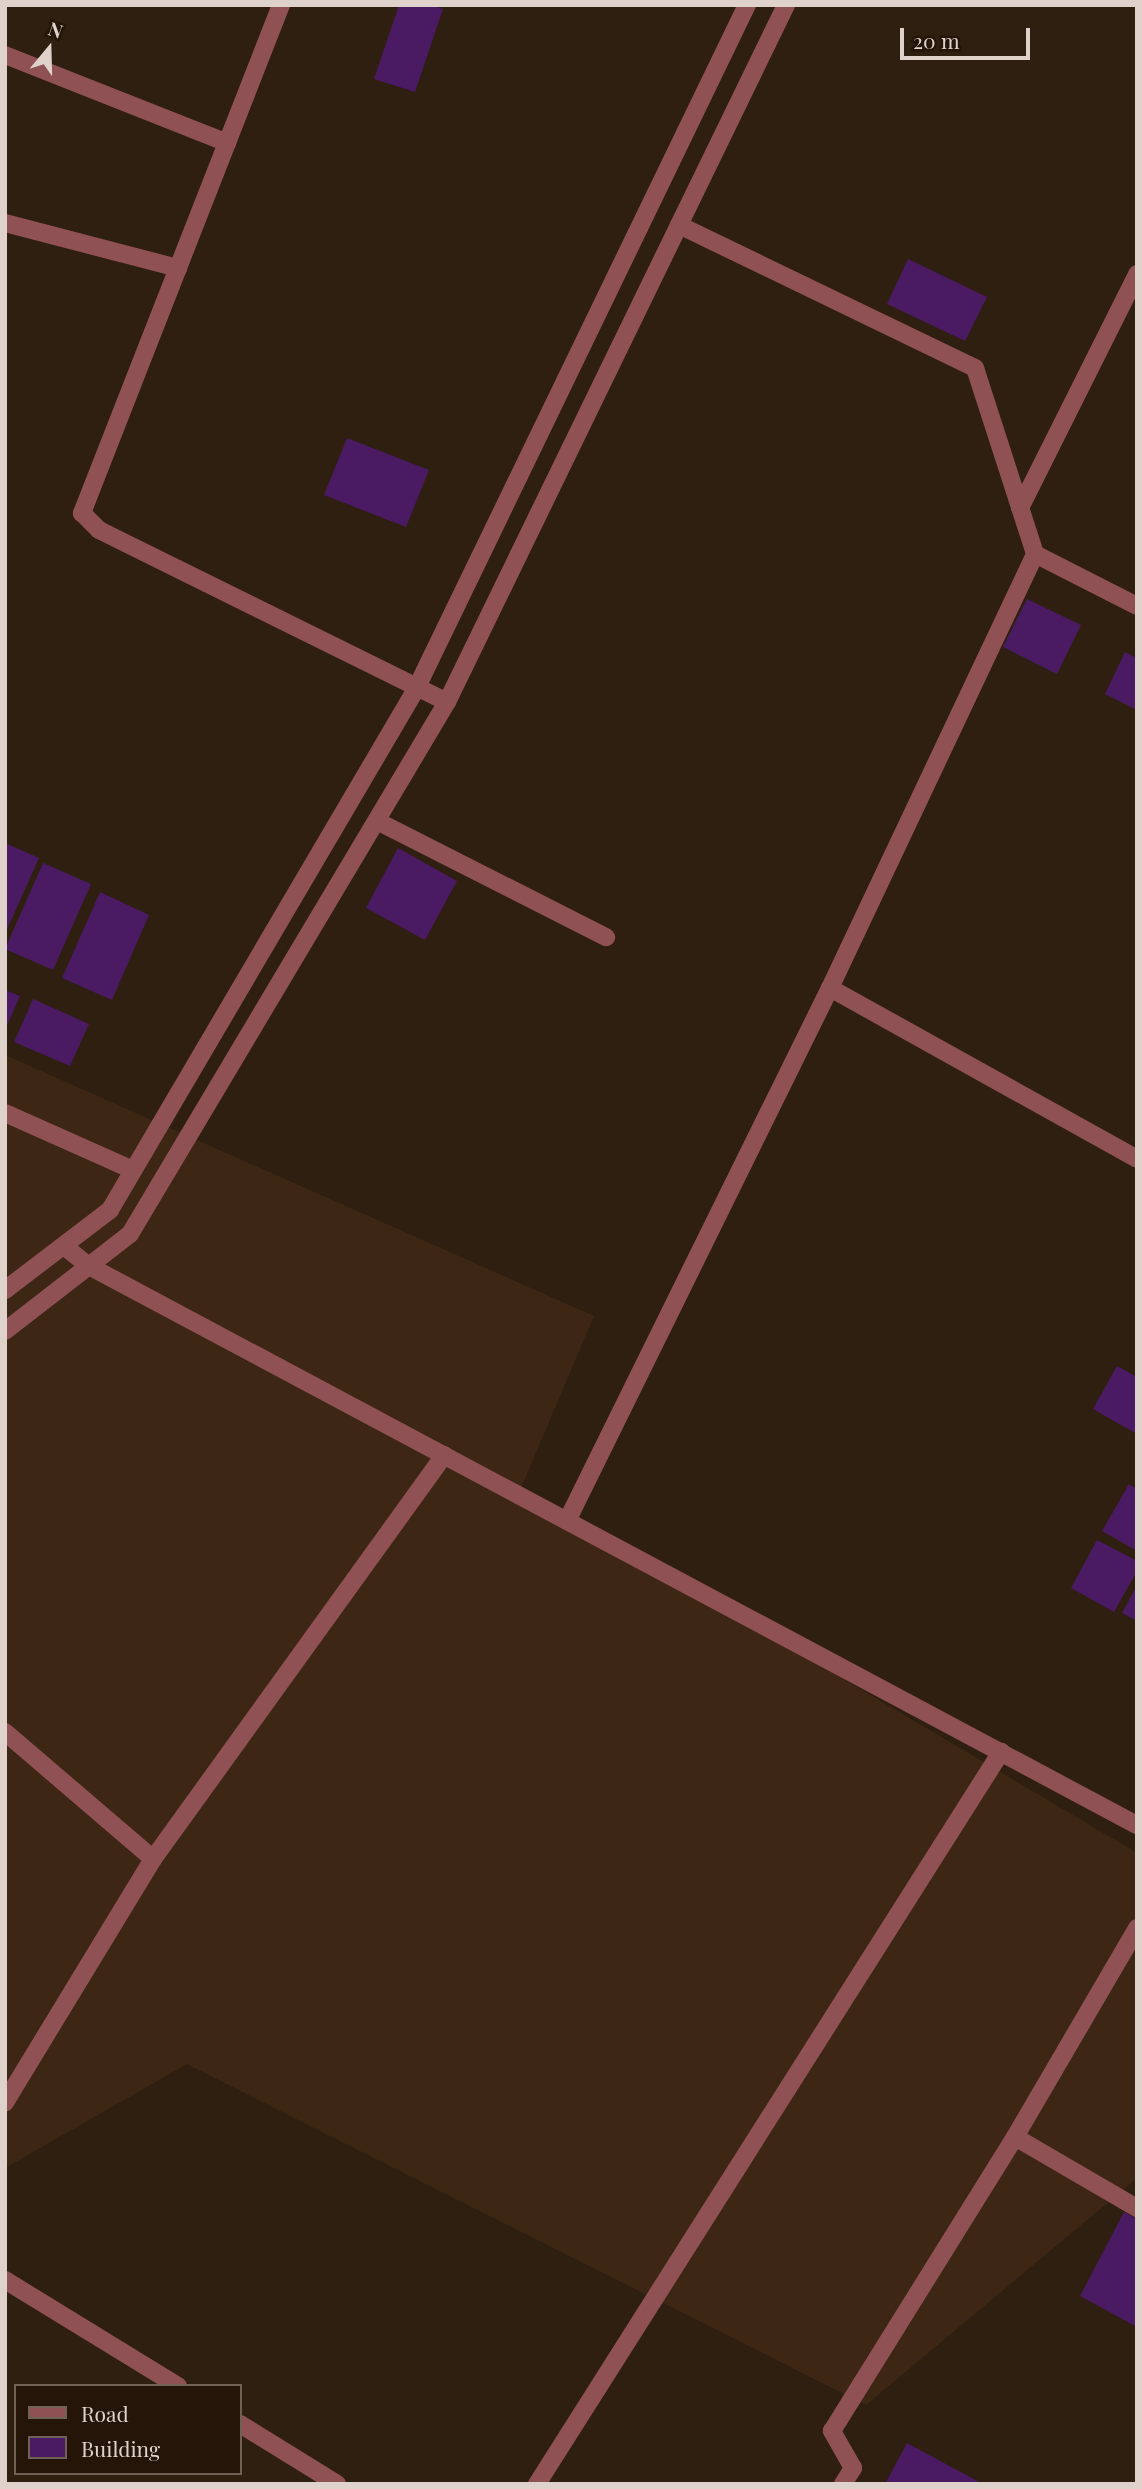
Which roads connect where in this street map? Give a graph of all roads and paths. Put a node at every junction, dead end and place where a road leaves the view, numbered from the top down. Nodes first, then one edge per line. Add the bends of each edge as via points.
1 (281, 5) edge
2 (747, 5) edge
3 (786, 5) edge
4 (5, 55) edge
5 (227, 142) junction
6 (5, 223) edge
7 (679, 225) junction
8 (178, 268) junction
9 (1137, 274) edge
10 (1020, 508) junction
11 (1035, 554) junction
12 (1137, 606) edge
13 (416, 689) junction
14 (447, 702) junction
15 (377, 821) junction
16 (606, 937) dead end
17 (830, 988) junction
18 (5, 1113) edge
19 (1137, 1159) edge
20 (133, 1170) junction
21 (64, 1246) junction
22 (89, 1266) junction
23 (5, 1290) edge
24 (5, 1331) edge
25 (444, 1455) junction
26 (567, 1521) junction
27 (5, 1732) edge
28 (1001, 1752) junction
29 (1137, 1825) edge
30 (153, 1859) junction
31 (1137, 1928) edge
32 (5, 2102) edge
33 (1015, 2137) junction
34 (1137, 2208) edge
35 (5, 2280) edge
36 (175, 2384) edge
37 (242, 2425) edge
38 (338, 2484) edge
39 (537, 2484) edge
40 (843, 2484) edge

1 - 5 street
2 - 13 street
3 - 7 street
4 - 5 street
5 - 8 street
6 - 8 street
7 - 10 street via 975,368
7 - 14 street
8 - 13 street via 82,513 99,530
9 - 10 street
10 - 11 street
11 - 12 street
11 - 17 street
13 - 14 street
13 - 20 street
14 - 15 street
15 - 16 street
15 - 22 street via 130,1234
17 - 19 street
17 - 26 street
18 - 20 street
20 - 21 street via 110,1210
21 - 22 street
21 - 23 street
22 - 24 street
22 - 25 street
25 - 26 street
25 - 30 street
26 - 28 street
27 - 30 street
28 - 29 street
28 - 39 street
30 - 32 street
31 - 33 street
33 - 34 street
33 - 40 street via 832,2431 853,2468
35 - 36 street
37 - 38 street

